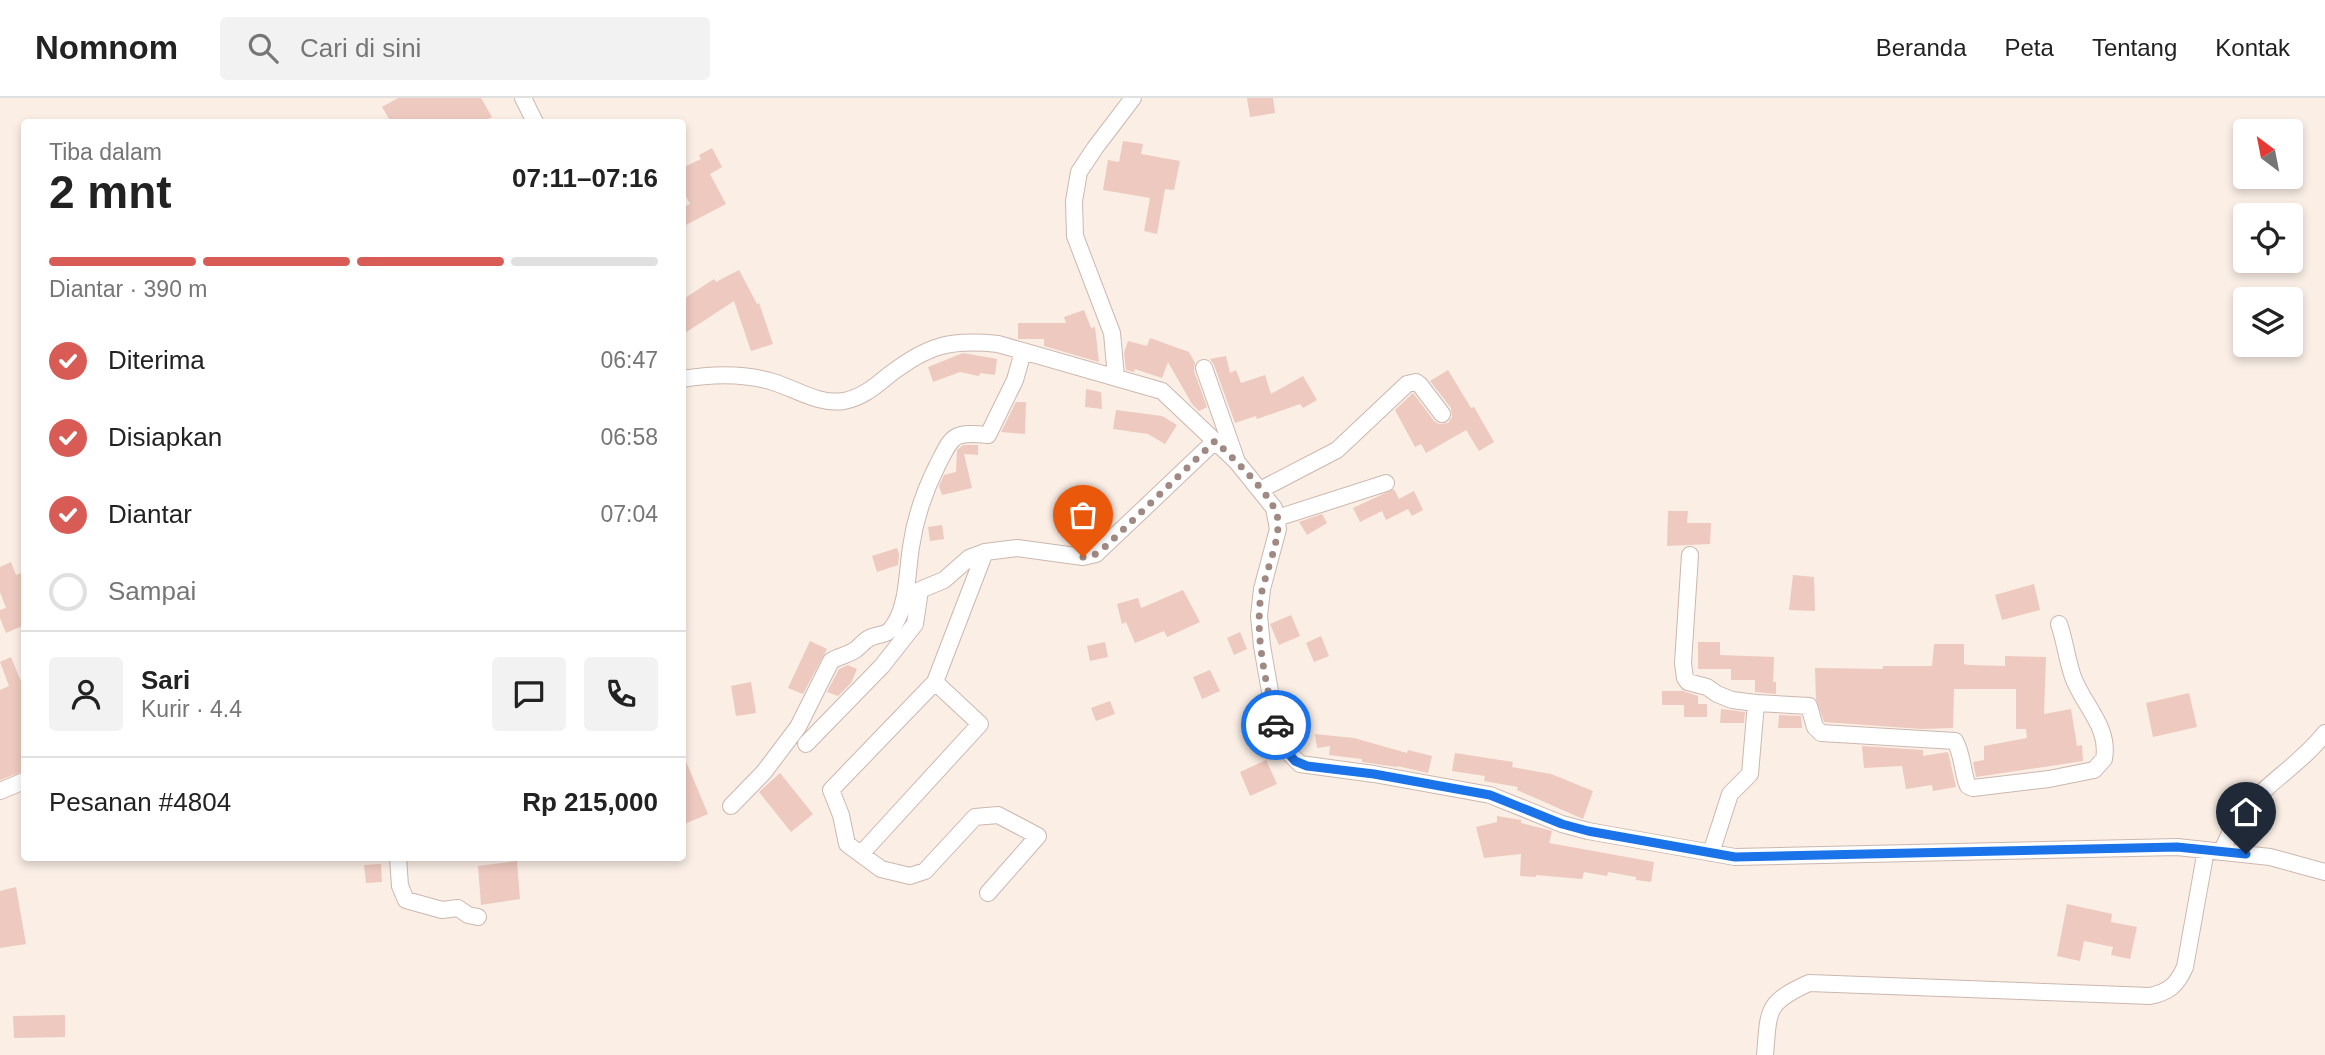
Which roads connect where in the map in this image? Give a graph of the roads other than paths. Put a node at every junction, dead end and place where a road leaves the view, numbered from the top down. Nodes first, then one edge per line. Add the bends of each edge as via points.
1 (523, 98) edge
2 (1133, 98) edge
3 (534, 119) edge
4 (1023, 352) junction
5 (1204, 368) dead end
6 (1115, 377) junction
7 (686, 378) edge
8 (1442, 414) dead end
9 (1215, 441) junction
10 (1237, 462) junction
11 (1386, 483) dead end
12 (1260, 490) junction
13 (1277, 518) junction
14 (985, 552) junction
15 (1690, 555) dead end
16 (2059, 624) dead end
17 (935, 682) junction
18 (1756, 703) junction
19 (2325, 733) edge
20 (806, 744) dead end
21 (21, 782) edge
22 (0, 791) edge
23 (731, 806) dead end
24 (2213, 851) junction
25 (1712, 853) junction
26 (861, 854) junction
27 (398, 861) edge
28 (2325, 872) edge
29 (988, 893) dead end
30 (478, 917) dead end
31 (1765, 1055) edge

1 - 3 street
2 - 6 street via 1079,173 1074,201 1075,236 1112,333
4 - 6 street
4 - 7 street via 971,341 937,346 912,358 866,394 842,401 821,401 770,381 737,376
4 - 23 street via 1015,380 988,435 964,434 948,442 927,484 893,627 831,661 798,727
5 - 10 street
6 - 9 street via 1162,391
8 - 12 street via 1420,385 1407,384 1337,450
9 - 10 street
9 - 14 street via 1096,554 1083,557 1017,548
10 - 12 street
11 - 13 street
12 - 13 street
13 - 25 street via 1262,589 1260,626 1270,701 1284,748 1295,761 1490,795 1588,831
14 - 17 street
14 - 20 street via 920,590 915,624 882,666
15 - 18 street via 1685,678 1732,700
16 - 18 street via 2076,684 2104,737 2104,759 2094,770 1973,788 1965,780 1955,741 1821,733 1810,706
17 - 26 street via 831,790 847,844
17 - 26 street via 980,724
18 - 25 street via 1750,774 1730,794
19 - 24 street via 2241,814
21 - 22 street
24 - 25 street via 2177,847 1735,857
24 - 28 street via 2270,857
24 - 31 street via 2185,967 2180,980 2163,993 1809,983 1784,995 1771,1009
26 - 29 street via 881,869 910,876 925,870 975,817 998,815 1038,836
27 - 30 street via 406,900 442,910 458,908

